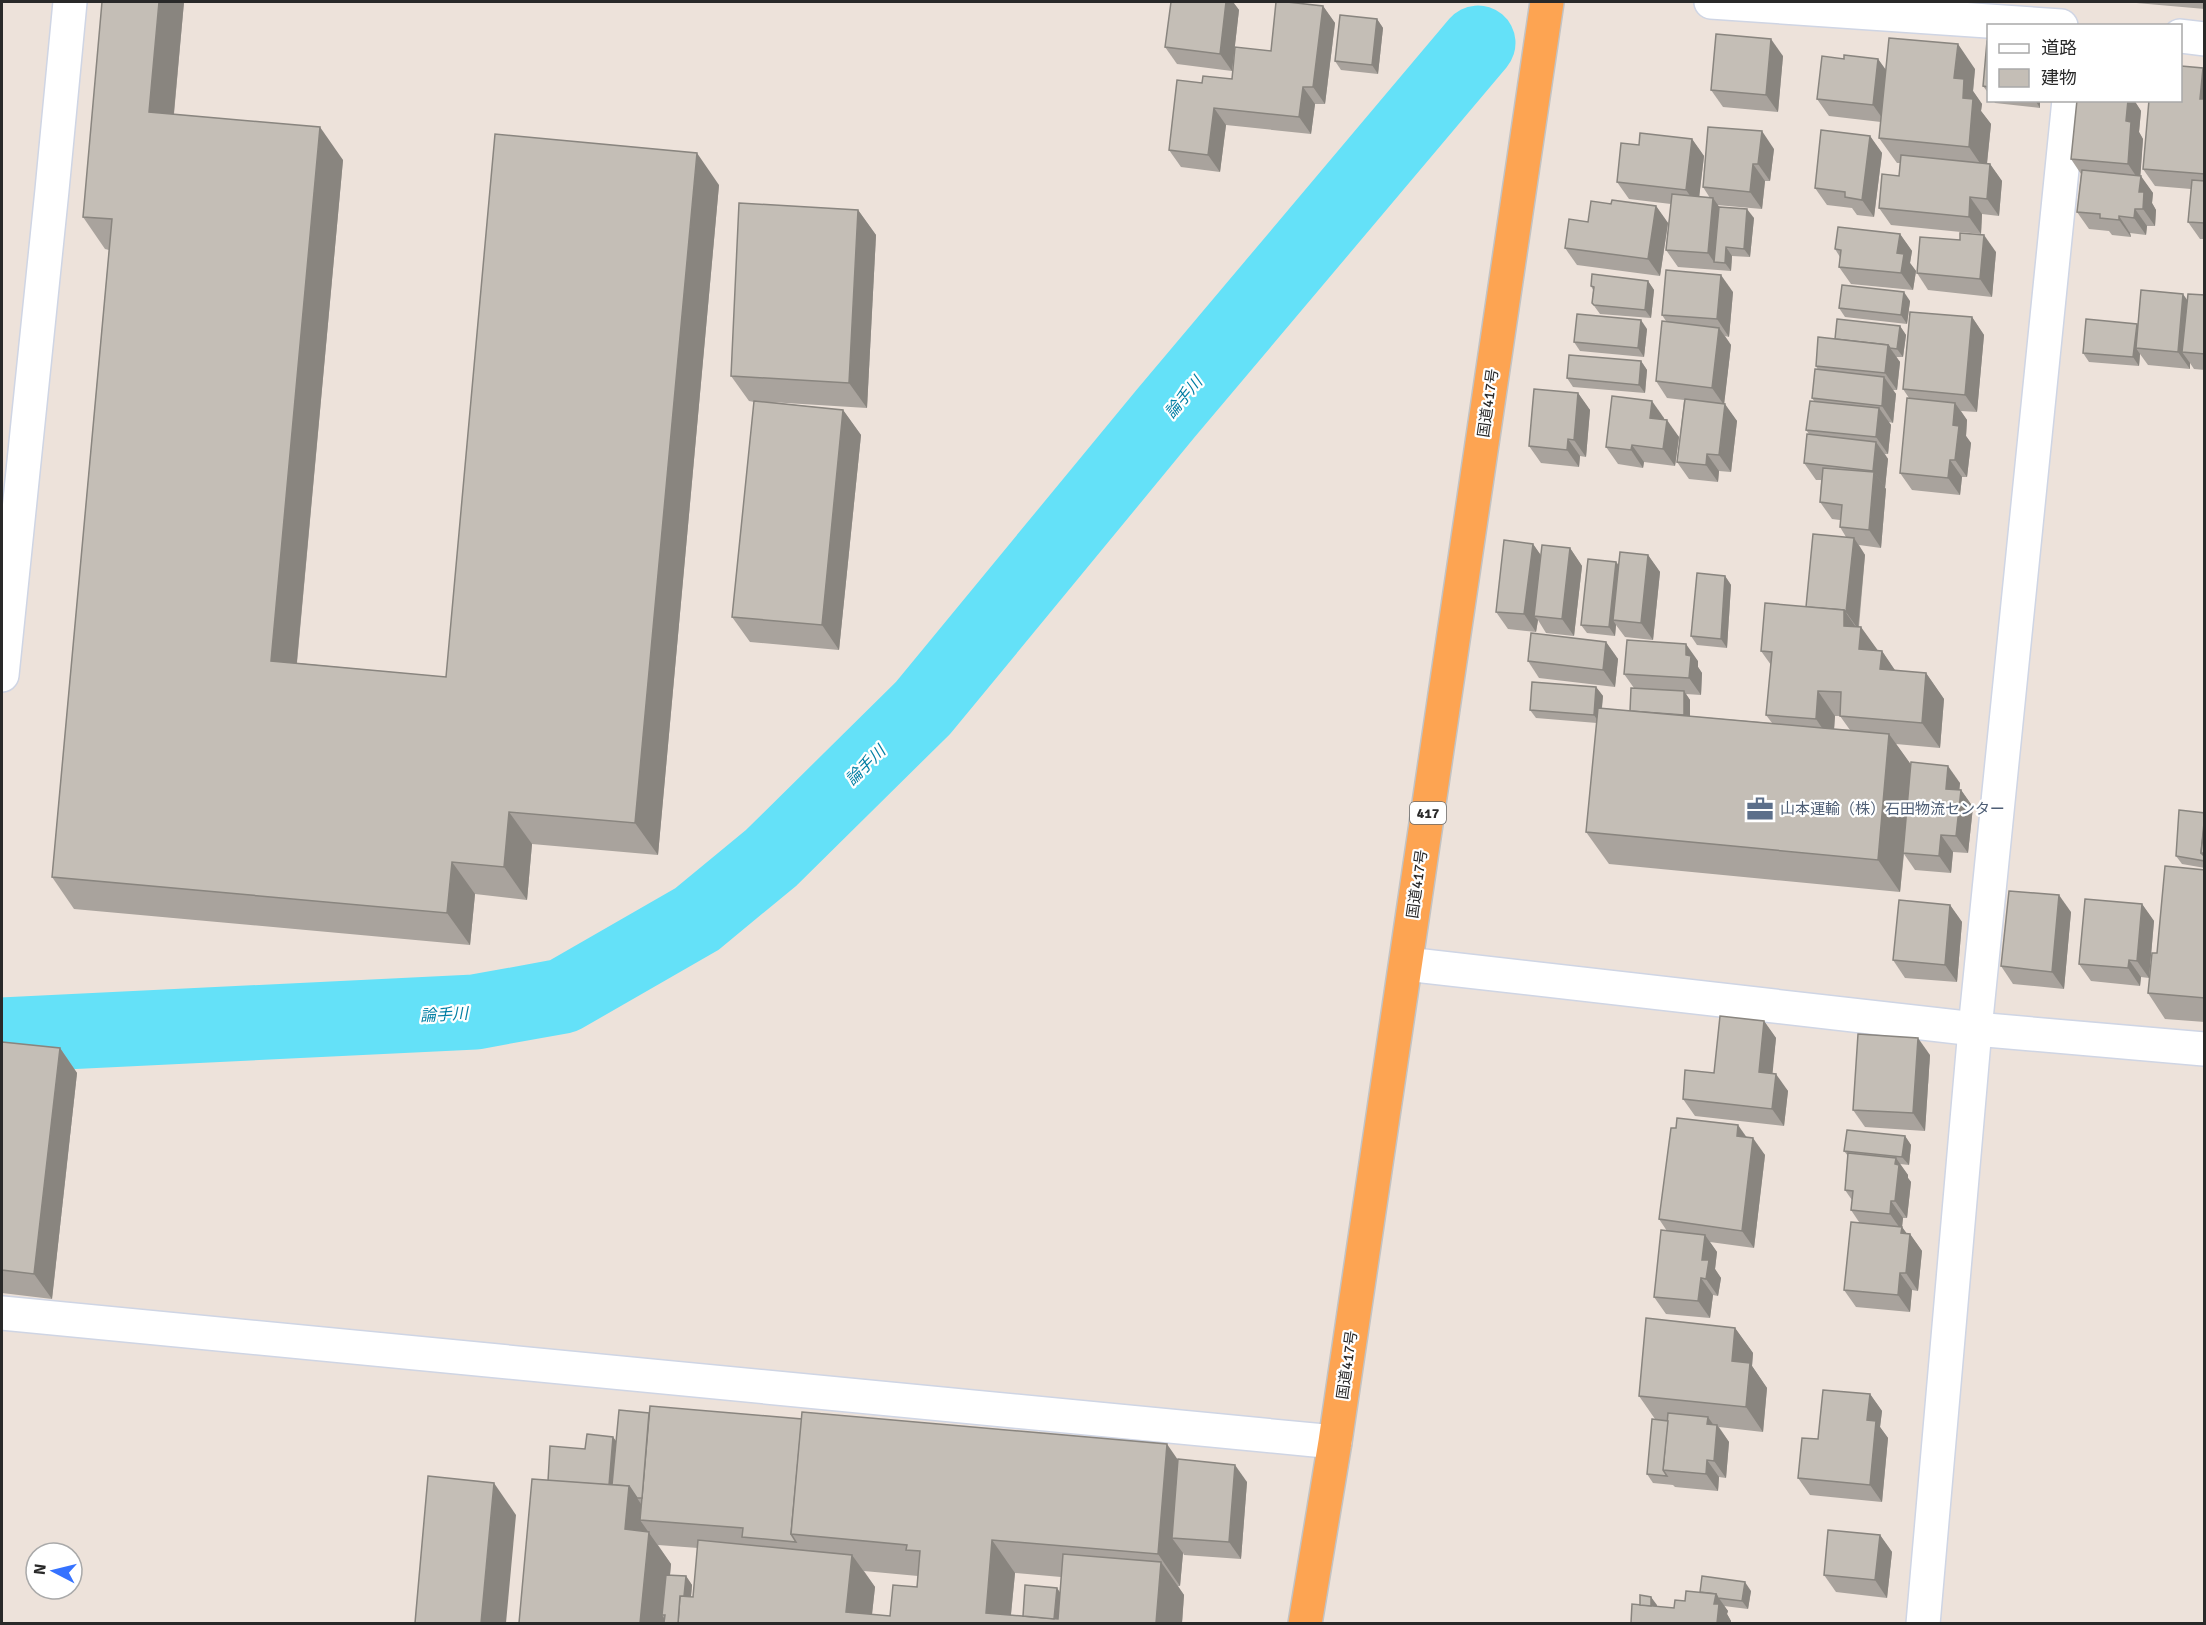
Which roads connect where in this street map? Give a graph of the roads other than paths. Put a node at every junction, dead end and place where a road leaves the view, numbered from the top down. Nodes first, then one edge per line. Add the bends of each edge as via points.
1 (70, 2) edge
2 (1547, 2) edge
3 (1711, 2) edge
4 (2032, 24) edge
5 (2182, 36) edge
6 (2205, 39) edge
7 (2069, 102) edge
8 (8, 544) edge
9 (2, 675) edge
10 (1406, 964) junction
11 (1975, 1029) junction
12 (2205, 1049) edge
13 (2, 1313) edge
14 (1335, 1442) junction
15 (1305, 1623) edge
16 (1923, 1623) edge

1 - 8 street via 52,190
2 - 10 highway, 国道417号 / 417
3 - 4 street
5 - 6 street
7 - 11 street
8 - 9 street
10 - 11 street
10 - 14 highway, 国道417号 / 417
11 - 12 street
11 - 16 street
13 - 14 street
14 - 15 highway, 国道417号 / 417

